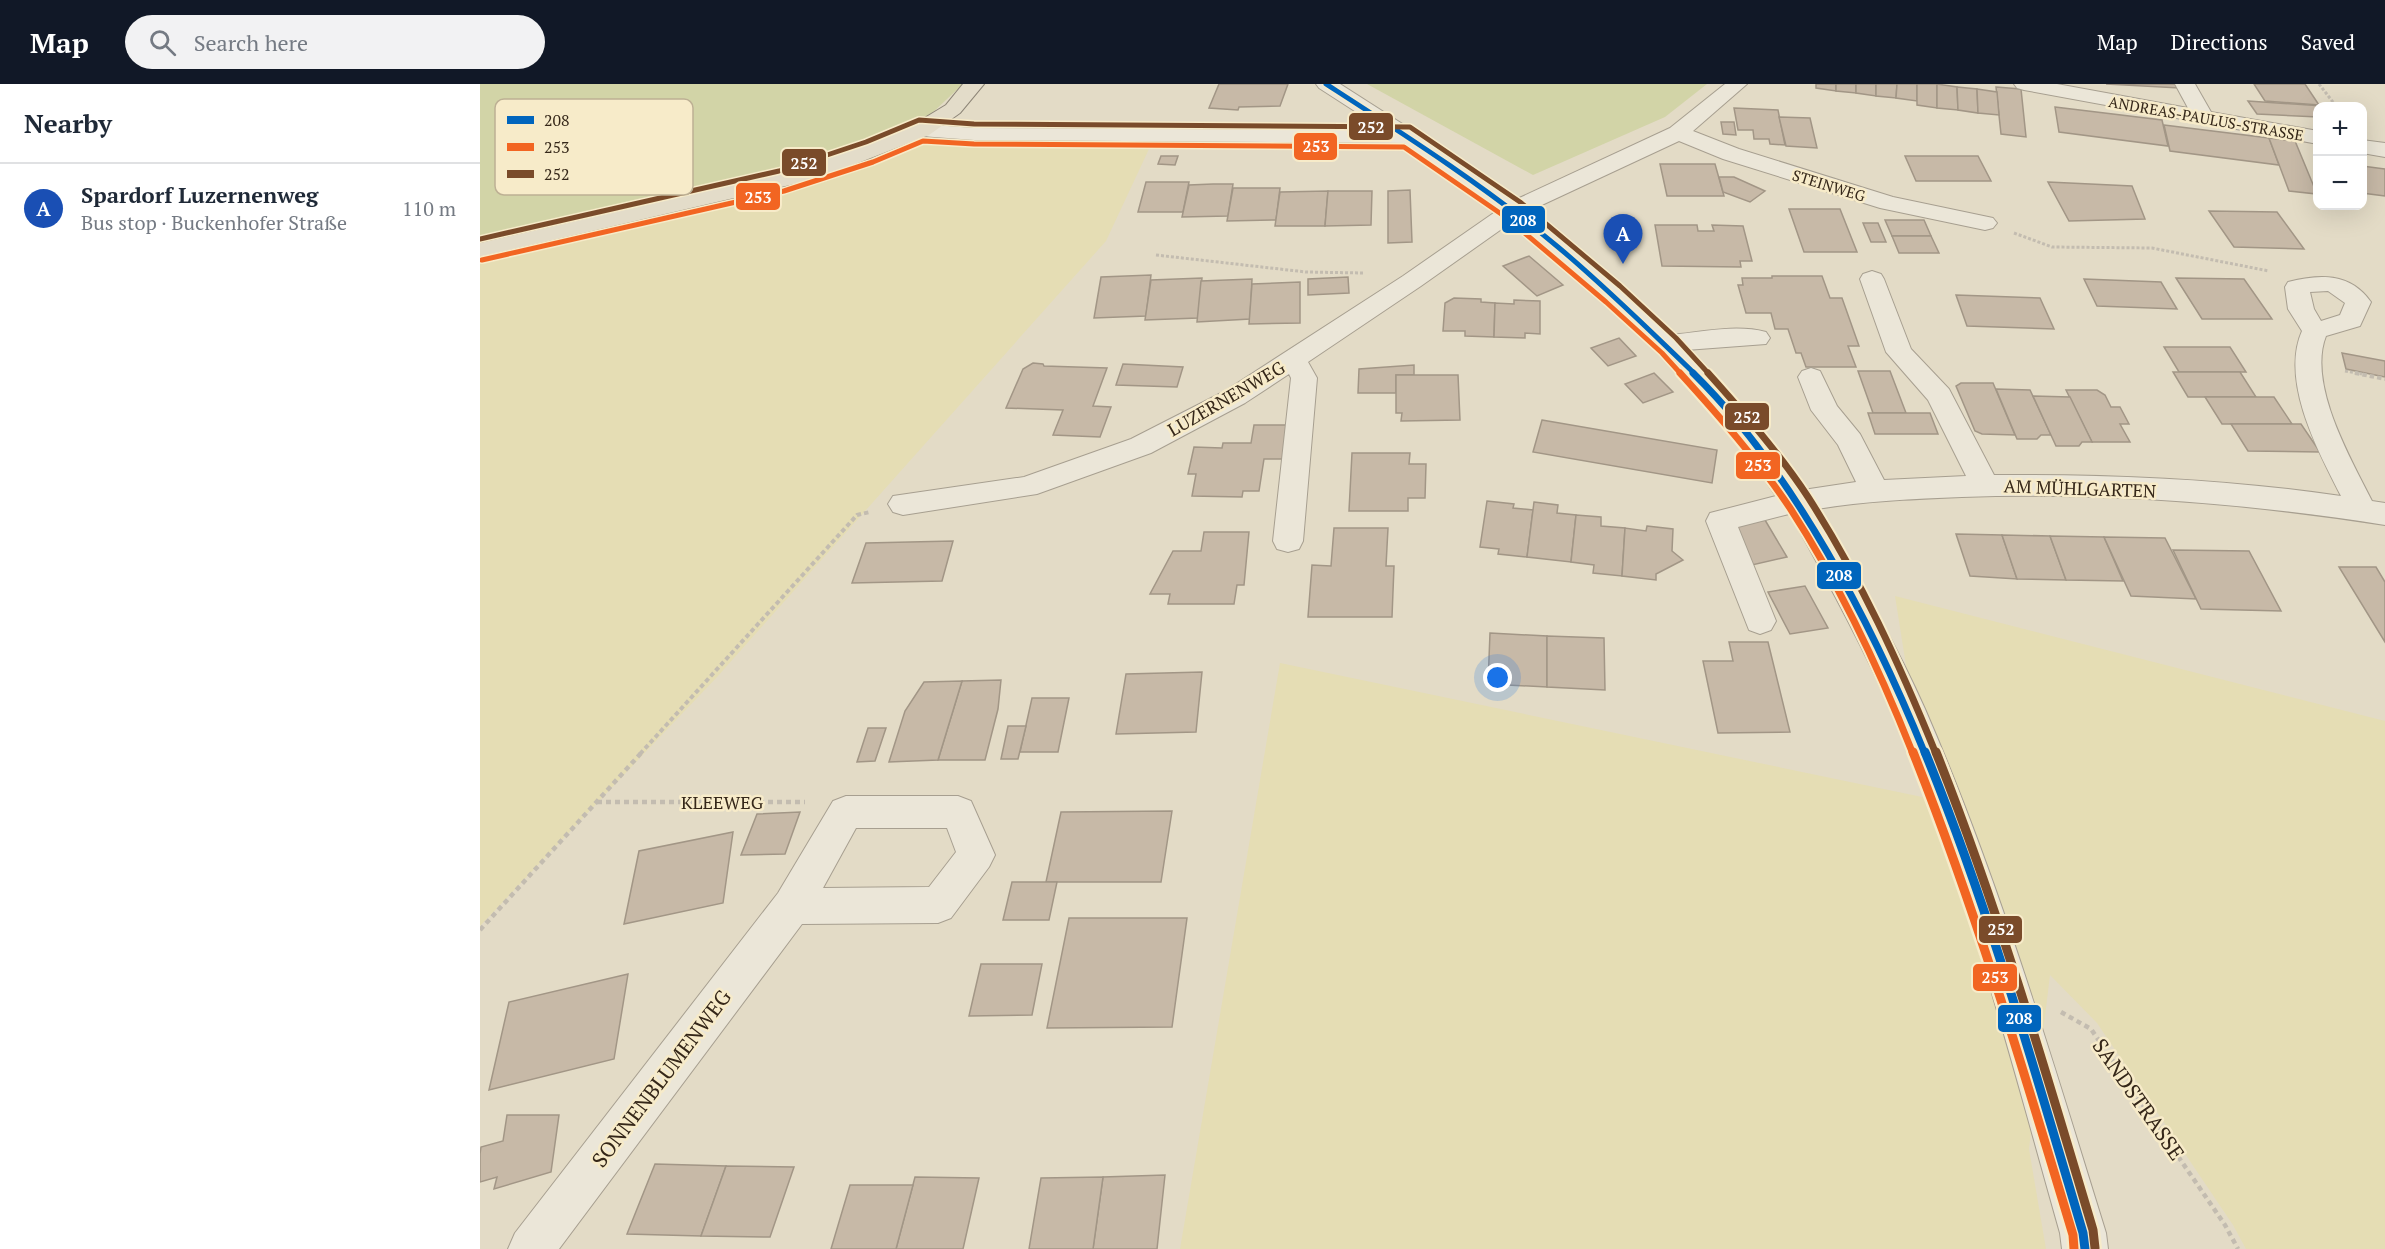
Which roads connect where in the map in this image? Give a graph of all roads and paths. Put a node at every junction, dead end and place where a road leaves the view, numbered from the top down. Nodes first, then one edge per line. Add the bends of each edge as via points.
1 (974, 84) edge
2 (1326, 84) edge
3 (1737, 84) edge
4 (2024, 84) edge
5 (2185, 84) edge
6 (2319, 84) edge
7 (2079, 89) edge
8 (2333, 102) edge
9 (2204, 118) junction
10 (921, 130) junction
11 (1678, 133) junction
12 (1407, 137) junction
13 (2313, 137) edge
14 (2367, 147) edge
15 (2385, 150) edge
16 (1514, 210) junction
17 (1985, 223) joint
18 (480, 250) edge
19 (1156, 255) dead end
20 (1872, 279) dead end
21 (1412, 281) junction
22 (2320, 281) junction
23 (2315, 331) junction
24 (1757, 338) dead end
25 (1666, 344) junction
26 (1293, 358) junction
27 (1811, 377) dead end
28 (1985, 485) junction
29 (1875, 492) junction
30 (1798, 501) junction
31 (903, 504) joint
32 (2373, 512) edge
33 (1288, 541) dead end
34 (1760, 621) dead end
35 (596, 802) junction
36 (846, 812) junction
37 (792, 906) junction
38 (480, 930) edge
39 (2008, 983) junction
40 (531, 1249) edge
41 (2085, 1249) edge
42 (2238, 1249) edge

1 - 10 main road via 953,109
2 - 12 street
3 - 11 street
4 - 7 street, ANDREAS-PAULUS-STRASSE
5 - 9 street
6 - 8 path
7 - 9 street, ANDREAS-PAULUS-STRASSE
9 - 13 street, ANDREAS-PAULUS-STRASSE
10 - 12 street via 974,134
10 - 18 main road via 812,173
11 - 16 street
11 - 17 street, STEINWEG via 1731,154 1888,203
12 - 16 street
14 - 15 street
16 - 21 street, LUZERNENWEG
16 - 25 street
17 - 22 path via 2052,247 2152,248
19 - 21 path via 1306,272 1397,273
20 - 28 street via 1899,351 1939,395
21 - 26 street, LUZERNENWEG
22 - 23 street via 2297,287 2301,309
22 - 23 street via 2343,286 2358,302 2351,321
23 - 32 street, AM MÜHLGARTEN via 2308,351 2318,409 2338,461
24 - 25 street
25 - 30 street via 1737,420
26 - 31 street, LUZERNENWEG via 1235,397 1141,446 1027,487
26 - 33 street via 1304,378
27 - 29 street via 1825,410 1851,441
28 - 29 street, AM MÜHLGARTEN
28 - 32 street, AM MÜHLGARTEN via 2116,487
29 - 30 street, AM MÜHLGARTEN
30 - 34 street, AM MÜHLGARTEN via 1721,520
30 - 39 street via 1849,586 1900,691 1954,826
31 - 35 path via 857,515
35 - 36 path, KLEEWEG via 809,802
35 - 38 path
36 - 37 street, SONNENBLUMENWEG
36 - 37 street via 958,812 976,855 938,905
37 - 40 street, SONNENBLUMENWEG
39 - 41 street
39 - 42 path, SANDSTRASSE via 2091,1029 2147,1107

